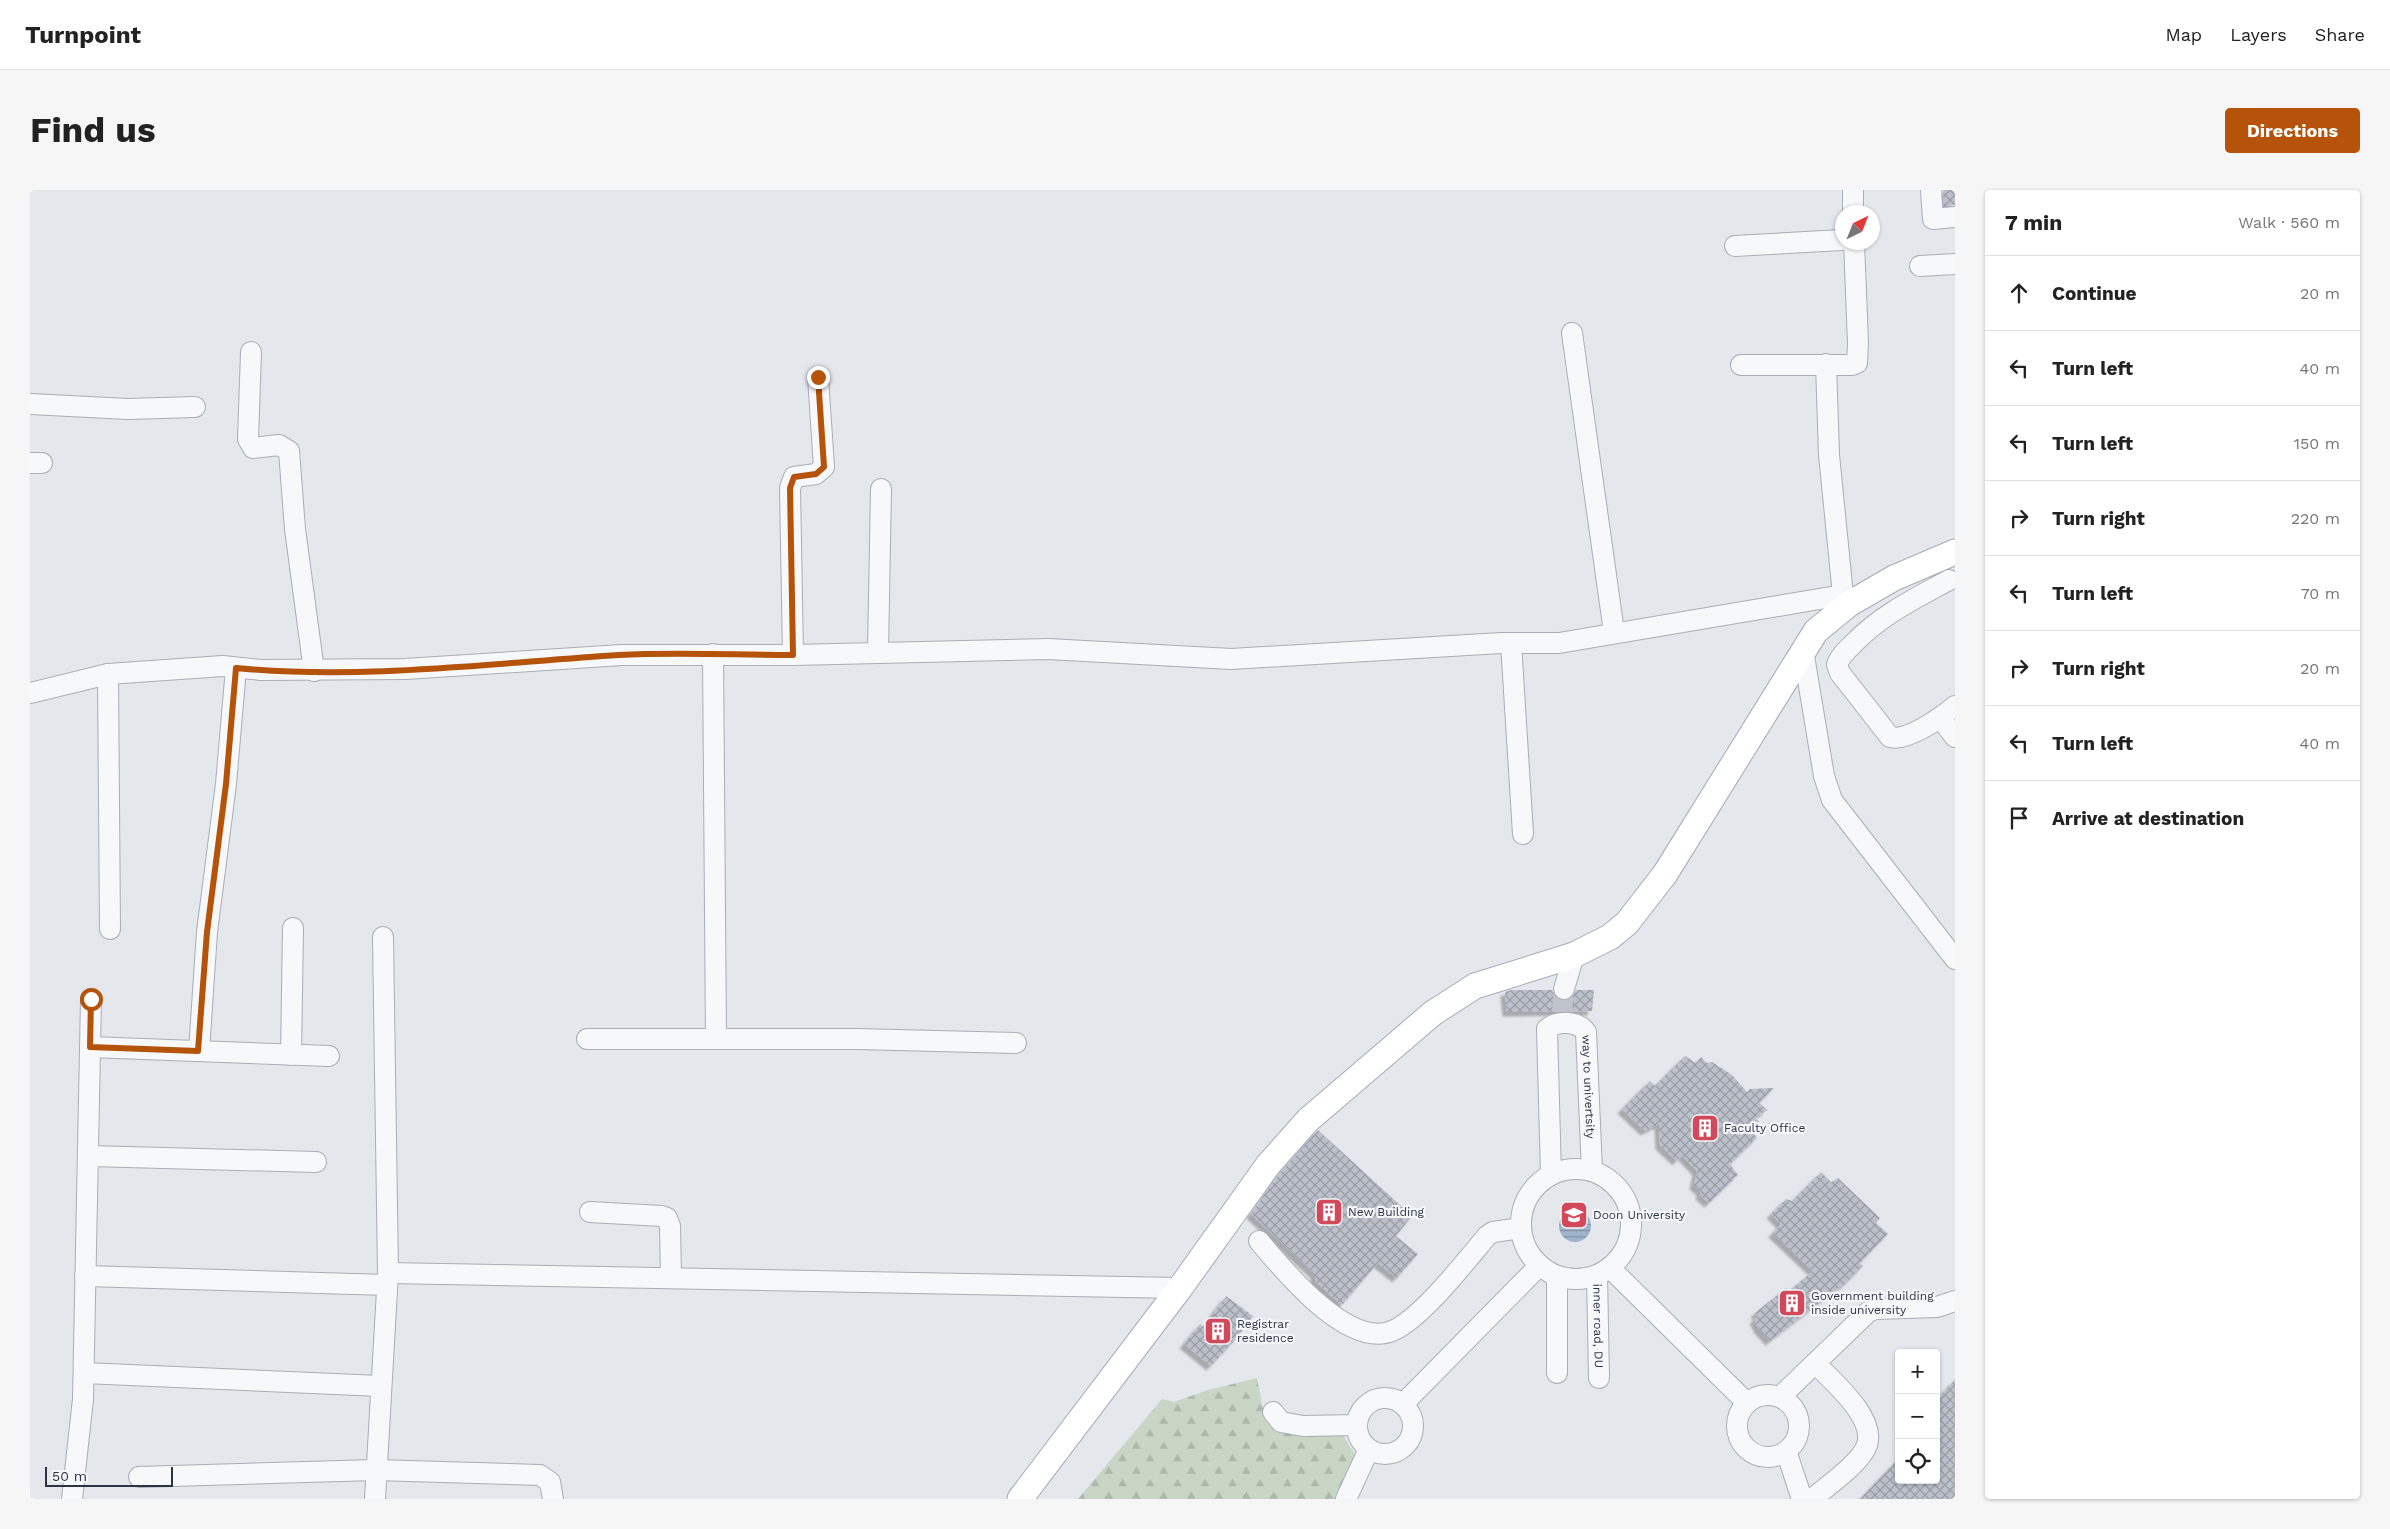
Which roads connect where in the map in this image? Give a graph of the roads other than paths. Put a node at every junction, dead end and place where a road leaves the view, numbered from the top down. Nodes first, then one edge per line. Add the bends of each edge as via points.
1 (1853, 190) edge
2 (1931, 190) edge
3 (1853, 205) edge
4 (1955, 217) edge
5 (1835, 240) edge
6 (1735, 246) dead end
7 (1854, 250) edge
8 (1955, 264) edge
9 (1920, 266) dead end
10 (1572, 333) dead end
11 (251, 352) dead end
12 (1826, 364) junction
13 (1741, 366) dead end
14 (818, 377) dead end
15 (30, 404) edge
16 (195, 406) dead end
17 (881, 489) dead end
18 (1950, 571) edge
19 (1846, 600) junction
20 (1614, 632) junction
21 (1511, 643) junction
22 (1803, 650) junction
23 (878, 652) junction
24 (713, 654) junction
25 (793, 655) junction
26 (236, 668) junction
27 (314, 670) junction
28 (108, 674) junction
29 (30, 693) edge
30 (1948, 712) edge
31 (1955, 737) edge
32 (1523, 834) dead end
33 (110, 928) dead end
34 (293, 928) dead end
35 (383, 937) dead end
36 (1574, 955) junction
37 (1955, 959) edge
38 (1564, 989) tunnel mouth
39 (91, 999) dead end
40 (587, 1039) dead end
41 (716, 1039) junction
42 (1016, 1043) dead end
43 (90, 1047) junction
44 (198, 1051) junction
45 (291, 1055) junction
46 (329, 1056) dead end
47 (89, 1156) junction
48 (316, 1162) dead end
49 (1592, 1171) junction
50 (1551, 1175) junction
51 (590, 1212) dead end
52 (1521, 1228) junction
53 (1259, 1241) dead end
54 (1540, 1265) junction
55 (1603, 1272) junction
56 (85, 1276) junction
57 (1557, 1276) junction
58 (671, 1278) junction
59 (388, 1279) junction
60 (1180, 1288) junction
61 (1955, 1301) edge
62 (1815, 1363) junction
63 (84, 1373) junction
64 (1557, 1373) dead end
65 (1599, 1378) dead end
66 (380, 1386) junction
67 (1780, 1397) junction
68 (1747, 1403) junction
69 (1403, 1404) junction
70 (1273, 1412) dead end
71 (1357, 1425) junction
72 (1369, 1449) junction
73 (1786, 1451) junction
74 (375, 1470) junction
75 (139, 1477) dead end
76 (72, 1499) edge
77 (375, 1499) edge
78 (553, 1499) edge
79 (1020, 1499) edge
80 (1346, 1499) edge
81 (1802, 1499) edge
82 (1812, 1499) edge

1 - 3 street
2 - 4 street via 1933,219
5 - 6 street
7 - 12 street via 1858,360 1852,365
8 - 9 street
10 - 20 street
11 - 27 street via 248,439 253,448 279,445 289,451 295,530
12 - 13 street
12 - 19 street via 1829,455
14 - 25 street via 824,467 816,474 794,477 790,488
15 - 16 street via 128,409
17 - 23 street
18 - 19 main road via 1894,578
18 - 30 street via 1873,624 1837,665 1890,737 1903,737
19 - 20 street via 1806,600 1750,612
19 - 22 main road via 1816,631
20 - 21 street via 1559,643
21 - 23 street via 1232,659 1048,649
21 - 32 street
22 - 36 main road via 1665,874 1627,923 1610,937
22 - 37 street via 1824,776 1832,800
23 - 25 street
24 - 25 street
24 - 27 street via 622,655 405,670
24 - 41 street
26 - 27 street
26 - 28 street via 179,668
26 - 44 street via 226,784 207,932
28 - 29 street
28 - 33 street
30 - 31 street
34 - 45 street
35 - 59 street
36 - 38 street
36 - 60 main road via 1475,986 1433,1013 1308,1120 1268,1165
39 - 43 street
40 - 41 street
41 - 42 street
43 - 44 street
43 - 47 street
44 - 45 street
45 - 46 street
47 - 48 street
47 - 56 street
49 - 50 street via 1571,1169
49 - 50 street, way to univertsity via 1586,1032 1582,1026 1561,1017 1547,1029
49 - 55 street via 1621,1192 1631,1214 1632,1226 1625,1250
50 - 52 street via 1534,1188 1524,1206
51 - 58 street via 667,1218
52 - 53 street via 1493,1232 1487,1236 1458,1272 1413,1316 1382,1334 1347,1325 1322,1309
52 - 54 street via 1526,1247
54 - 57 street
54 - 69 street
55 - 57 street via 1574,1279
55 - 65 street, inner road, DU
55 - 68 street
56 - 59 street
56 - 63 street
57 - 64 street
58 - 59 street
58 - 60 street
59 - 66 street
60 - 79 main road
61 - 62 street via 1937,1307 1868,1312
62 - 67 street
62 - 82 street via 1854,1403 1863,1418 1868,1444 1861,1455
63 - 66 street
63 - 76 street
66 - 74 street
67 - 68 street via 1762,1395
67 - 73 street via 1793,1407 1799,1422 1796,1439
68 - 73 street via 1741,1410 1737,1428 1744,1445 1759,1456
69 - 71 street via 1387,1398 1370,1402 1358,1416
69 - 72 street via 1413,1421 1410,1439 1396,1452 1387,1454
70 - 71 street via 1281,1422 1303,1426
71 - 72 street via 1362,1442
72 - 80 street
73 - 81 street
74 - 75 street
74 - 77 street
74 - 78 street via 540,1475 550,1482

